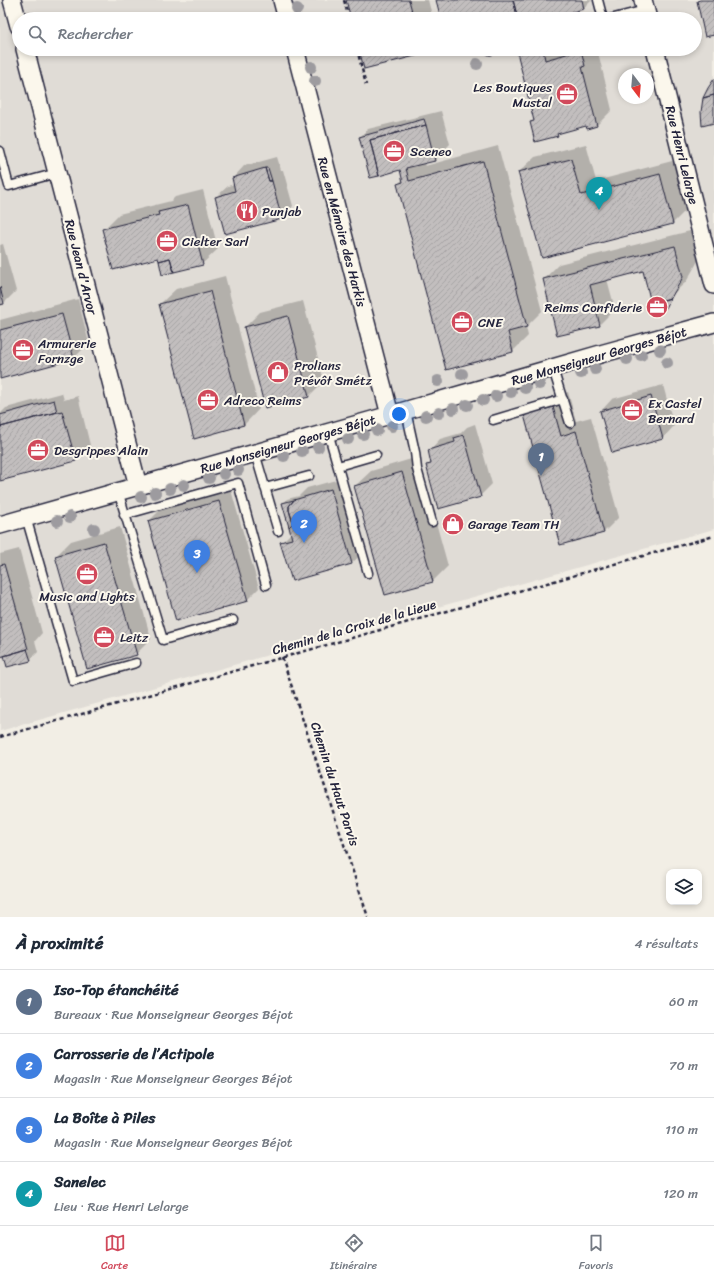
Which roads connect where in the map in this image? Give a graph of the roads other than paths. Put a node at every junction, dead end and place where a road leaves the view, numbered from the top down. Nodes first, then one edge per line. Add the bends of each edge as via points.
1 (12, 0) edge
2 (282, 0) edge
3 (598, 0) edge
4 (15, 12) edge
5 (285, 12) edge
6 (601, 12) edge
7 (27, 56) edge
8 (296, 56) edge
9 (657, 56) edge
10 (0, 151) edge
11 (57, 173) junction
12 (9, 186) junction
13 (0, 189) edge
14 (714, 285) edge
15 (714, 323) edge
16 (553, 369) junction
17 (563, 399) junction
18 (398, 413) junction
19 (492, 420) dead end
20 (570, 423) dead end
21 (328, 432) junction
22 (255, 453) junction
23 (376, 455) dead end
24 (338, 466) junction
25 (309, 476) dead end
26 (138, 486) junction
27 (265, 488) junction
28 (118, 491) junction
29 (124, 515) junction
30 (26, 518) junction
31 (432, 522) dead end
32 (0, 525) edge
33 (278, 531) dead end
34 (368, 573) dead end
35 (266, 585) dead end
36 (233, 620) dead end
37 (136, 663) dead end

1 - 4 street
2 - 5 street
3 - 6 lane
7 - 11 street, Rue Jean d'Arvor
8 - 18 street, Rue en Mémoire des Harkis
9 - 14 street, Rue Henri Lelarge
10 - 12 lane
11 - 12 lane
11 - 26 street, Rue Jean d'Arvor
12 - 13 lane
15 - 16 street, Rue Monseigneur Georges Béjot
16 - 17 lane
16 - 18 street, Rue Monseigneur Georges Béjot
17 - 19 lane
17 - 20 lane
18 - 21 street, Rue Monseigneur Georges Béjot
18 - 31 lane via 415,452 417,470
21 - 22 street, Rue Monseigneur Georges Béjot
21 - 24 lane
22 - 26 street, Rue Monseigneur Georges Béjot
22 - 27 lane
23 - 24 lane
24 - 34 lane
25 - 27 lane
26 - 28 street, Rue Monseigneur Georges Béjot
27 - 33 lane
28 - 29 lane
28 - 30 street, Rue Monseigneur Georges Béjot
29 - 35 lane via 238,483
29 - 36 lane via 163,640
30 - 32 street, Rue Monseigneur Georges Béjot
30 - 37 lane via 73,681

